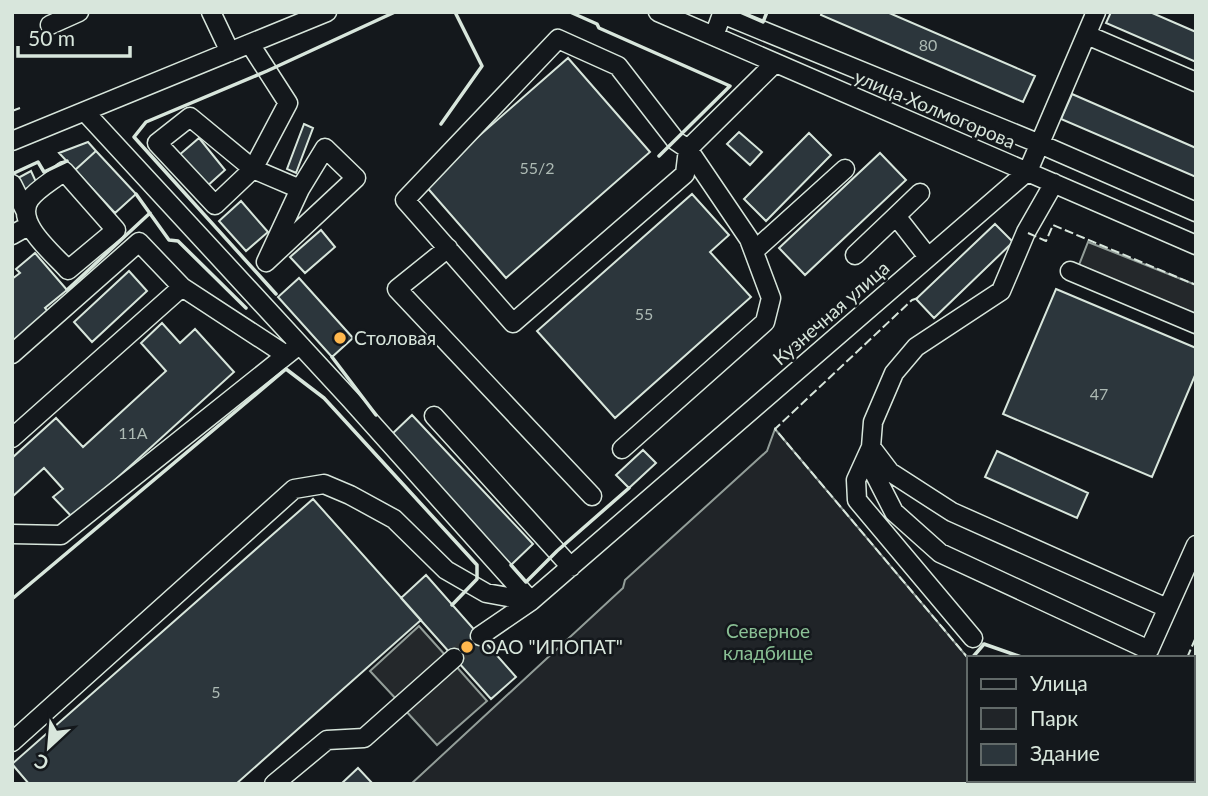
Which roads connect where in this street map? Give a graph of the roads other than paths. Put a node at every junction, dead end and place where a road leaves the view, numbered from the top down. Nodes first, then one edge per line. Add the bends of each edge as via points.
1 (79, 12) edge
2 (327, 12) edge
3 (658, 12) edge
4 (1096, 12) edge
5 (722, 13) edge
6 (216, 14) edge
7 (50, 25) dead end
8 (1087, 35) junction
9 (713, 36) junction
10 (250, 44) junction
11 (230, 52) junction
12 (775, 62) junction
13 (1196, 82) edge
14 (85, 112) junction
15 (12, 141) edge
16 (1040, 144) junction
17 (688, 149) junction
18 (253, 169) junction
19 (845, 169) dead end
20 (1028, 171) junction
21 (1054, 183) junction
22 (12, 184) edge
23 (300, 189) junction
24 (920, 193) dead end
25 (1196, 212) edge
26 (896, 216) junction
27 (22, 224) edge
28 (1196, 245) edge
29 (448, 248) junction
30 (754, 251) junction
31 (855, 256) dead end
32 (928, 257) junction
33 (1070, 271) dead end
34 (183, 286) junction
35 (1196, 324) edge
36 (293, 349) junction
37 (12, 354) edge
38 (433, 416) dead end
39 (12, 438) edge
40 (871, 447) junction
41 (622, 449) dead end
42 (592, 496) dead end
43 (12, 534) edge
44 (1196, 545) edge
45 (571, 567) junction
46 (531, 601) junction
47 (1167, 608) junction
48 (480, 636) tunnel mouth
49 (973, 638) dead end
50 (454, 658) tunnel mouth
51 (12, 742) edge
52 (274, 784) edge

1 - 7 street
2 - 10 street
3 - 9 street, улица Холмогорова
4 - 8 street, Кузнечная улица
5 - 9 street
5 - 16 street
6 - 11 street
8 - 13 street
8 - 16 street, Кузнечная улица
9 - 12 street, улица Холмогорова
10 - 11 street
10 - 18 street via 288,103
11 - 14 street
12 - 17 street
12 - 20 street, улица Холмогорова
14 - 15 street
14 - 36 street
16 - 20 street, Кузнечная улица
16 - 25 street
17 - 29 street via 685,174 513,323
17 - 29 street via 676,141 618,66 558,39 405,200
17 - 30 street
18 - 18 street via 215,205 157,143 190,117
18 - 23 street
19 - 30 street
20 - 21 street, улица Холмогорова
20 - 32 street, Кузнечная улица
21 - 28 street, улица Холмогорова
21 - 40 street via 1026,232 1001,291 916,347 894,373 873,422
22 - 27 street
23 - 23 street via 294,201 266,262 356,178 325,148
24 - 26 street
26 - 31 street
26 - 32 street
27 - 27 street via 31,199 64,171 116,230 68,270
29 - 42 street via 397,289
30 - 41 street via 771,298 765,322
32 - 45 street, Кузнечная улица
33 - 35 street
34 - 36 street
34 - 37 street via 139,242
34 - 39 street
36 - 43 street via 61,535
36 - 46 street
38 - 45 street
40 - 47 street via 890,471 952,512
40 - 47 street via 874,473 894,512 940,553 1149,650
40 - 49 street via 856,480 857,500
44 - 47 street
45 - 46 street, Кузнечная улица
46 - 48 street, Кузнечная улица
46 - 51 street via 486,593 454,575 394,519 350,495 324,484 294,489
50 - 52 street via 364,738 327,740

